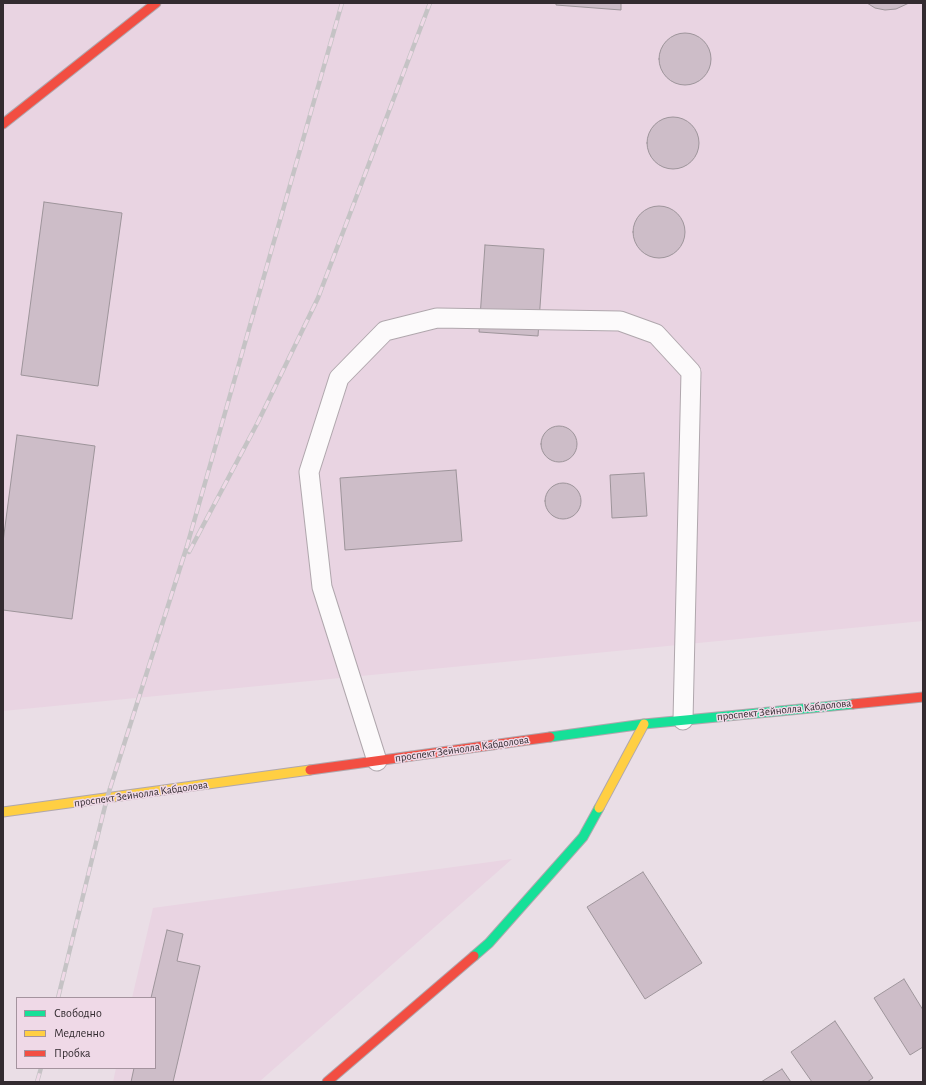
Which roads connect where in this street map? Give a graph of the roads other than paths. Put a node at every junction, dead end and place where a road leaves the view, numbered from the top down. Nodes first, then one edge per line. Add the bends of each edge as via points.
1 (156, 3) edge
2 (3, 124) edge
3 (923, 697) edge
4 (683, 720) junction
5 (644, 724) junction
6 (377, 761) junction
7 (3, 812) edge
8 (327, 1082) edge

1 - 2 main road
3 - 4 main road, проспект Зейнолла Кабдолова
4 - 5 main road, проспект Зейнолла Кабдолова
4 - 6 lane via 691,372 656,334 620,321 437,318 384,331 339,378 309,472 322,587
5 - 6 main road, проспект Зейнолла Кабдолова
5 - 8 main road via 578,843 488,943
6 - 7 main road, проспект Зейнолла Кабдолова

